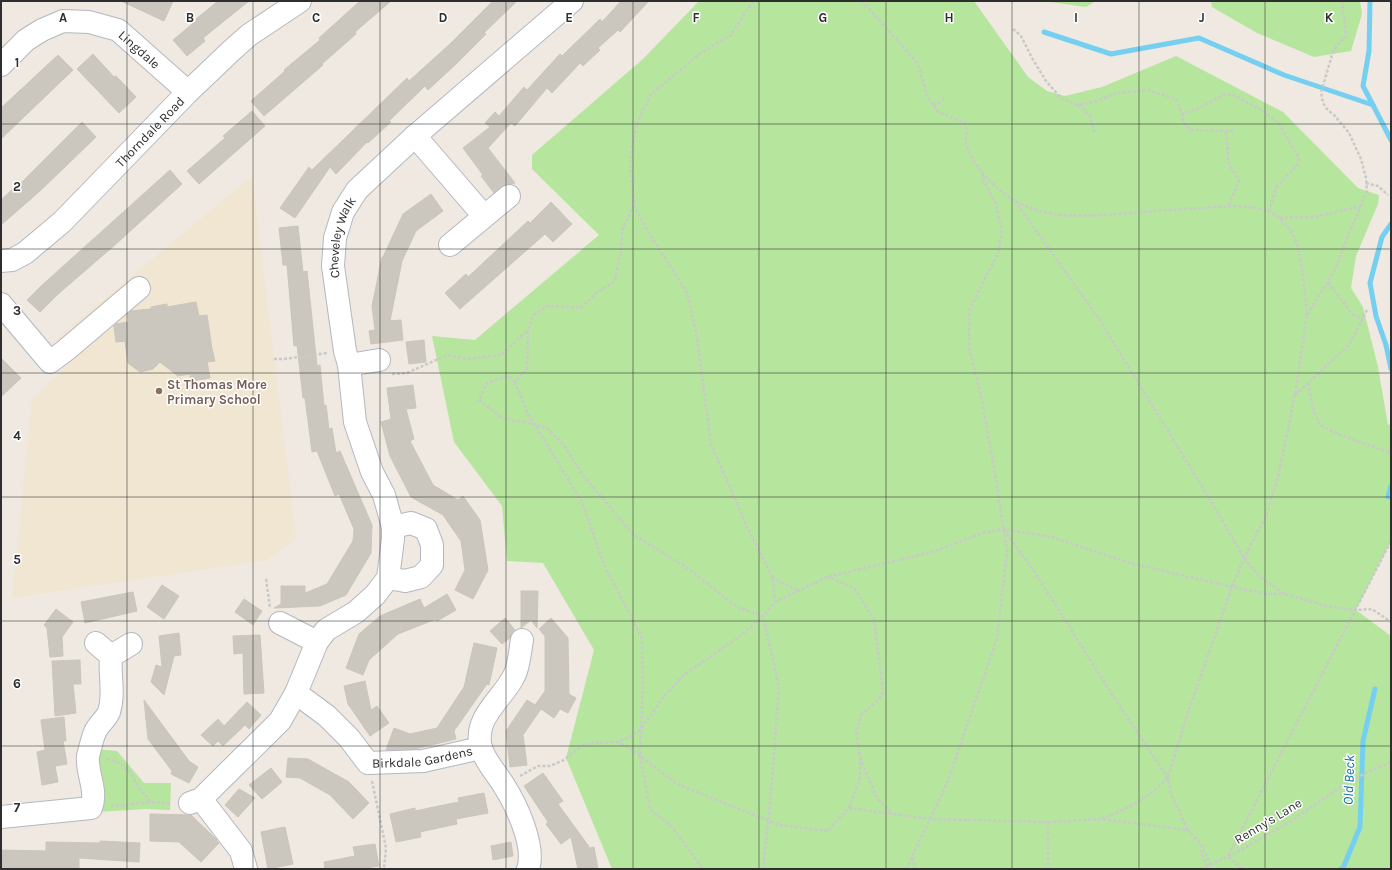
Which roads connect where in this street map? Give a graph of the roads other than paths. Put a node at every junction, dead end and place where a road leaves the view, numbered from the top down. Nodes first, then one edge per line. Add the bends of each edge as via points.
1 (300, 1) edge
2 (572, 1) edge
3 (1, 65) edge
4 (188, 92) junction
5 (415, 136) junction
6 (509, 196) dead end
7 (484, 216) junction
8 (450, 245) dead end
9 (1, 261) edge
10 (139, 288) dead end
11 (1, 304) edge
12 (347, 358) junction
13 (379, 360) road end
14 (393, 527) junction
15 (388, 578) junction
16 (280, 623) road end
17 (522, 640) dead end
18 (317, 642) junction
19 (131, 644) dead end
20 (296, 693) junction
21 (481, 748) junction
22 (1, 817) edge
23 (534, 867) edge
24 (246, 869) edge

1 - 4 street, Thorndale Road via 249,36
2 - 5 street, Cheveley Walk
3 - 4 street, Lingdale via 26,40 42,30 63,21 89,22 118,30
4 - 9 street, Thorndale Road via 62,222 24,253 12,260
5 - 7 street
5 - 12 street, Cheveley Walk via 357,190 343,212 335,238 333,266
6 - 7 street
7 - 8 street
10 - 11 street via 50,362
12 - 13 street
12 - 14 street, Cheveley Walk via 355,422 372,472 384,495
14 - 15 street
14 - 15 street via 411,523 426,529 432,545 432,565 421,577 405,581
15 - 18 street via 356,612 326,630
16 - 18 street
17 - 21 street, Birkdale Gardens via 523,678 484,716 480,732
18 - 20 street
19 - 22 street via 104,650 112,679 108,712 95,732 88,757 93,801 91,808
20 - 21 street, Birkdale Gardens via 327,716 349,738 368,763 423,761
20 - 24 street via 280,721 196,801 241,851
21 - 23 street, Birkdale Gardens via 517,809 527,836

